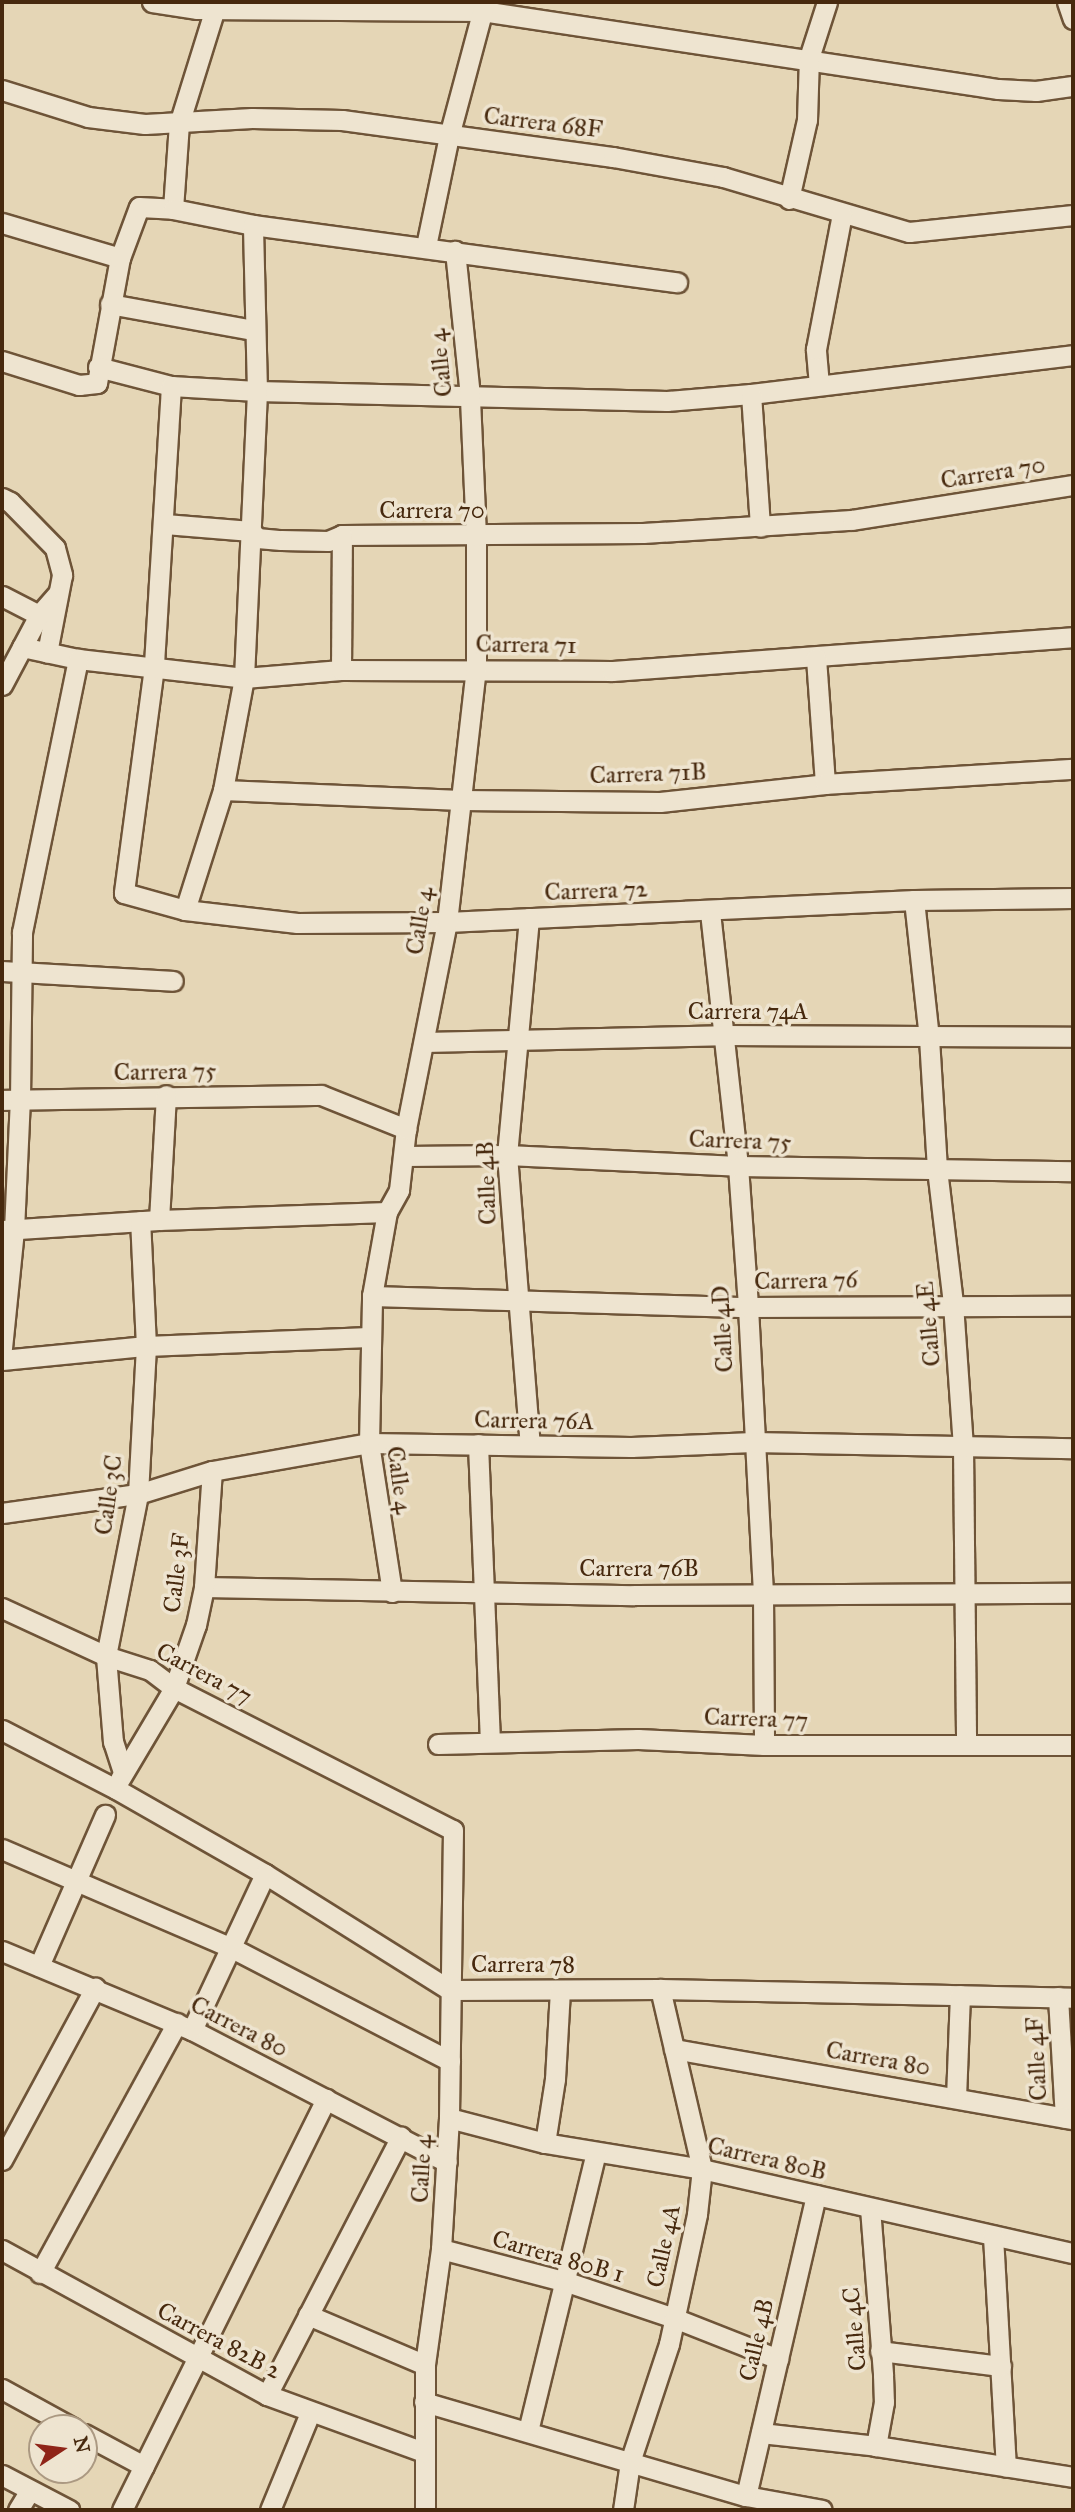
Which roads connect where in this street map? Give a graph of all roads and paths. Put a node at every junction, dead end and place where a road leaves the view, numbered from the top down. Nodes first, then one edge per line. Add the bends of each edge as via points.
1 (152, 2) edge
2 (827, 2) edge
3 (1067, 2) edge
4 (217, 4) edge
5 (483, 6) edge
6 (1073, 19) edge
7 (810, 58) junction
8 (1073, 86) edge
9 (2, 90) edge
10 (179, 124) junction
11 (449, 136) junction
12 (789, 198) junction
13 (173, 209) junction
14 (842, 214) junction
15 (1073, 215) edge
16 (2, 223) edge
17 (253, 225) junction
18 (426, 246) junction
19 (455, 251) junction
20 (120, 258) junction
21 (677, 282) dead end
22 (110, 304) junction
23 (253, 330) junction
24 (1073, 355) edge
25 (2, 361) edge
26 (98, 367) junction
27 (171, 386) junction
28 (818, 386) junction
29 (257, 391) junction
30 (751, 394) junction
31 (470, 396) junction
32 (1073, 485) edge
33 (2, 498) edge
34 (165, 524) junction
35 (760, 527) junction
36 (251, 531) junction
37 (342, 536) junction
38 (476, 536) junction
39 (58, 592) junction
40 (2, 596) edge
41 (39, 615) junction
42 (1073, 637) edge
43 (22, 647) junction
44 (47, 653) junction
45 (816, 658) junction
46 (78, 659) junction
47 (154, 667) junction
48 (476, 669) junction
49 (341, 670) junction
50 (244, 678) junction
51 (2, 685) edge
52 (1073, 769) edge
53 (825, 784) junction
54 (223, 790) junction
55 (461, 800) junction
56 (1073, 898) edge
57 (914, 900) junction
58 (185, 909) junction
59 (710, 912) junction
60 (529, 918) junction
61 (447, 922) junction
62 (12, 972) edge
63 (173, 981) dead end
64 (722, 1035) junction
65 (1073, 1037) edge
66 (929, 1038) junction
67 (424, 1042) junction
68 (518, 1042) junction
69 (166, 1095) junction
70 (11, 1100) edge
71 (407, 1129) junction
72 (507, 1155) junction
73 (405, 1156) junction
74 (738, 1166) junction
75 (937, 1169) junction
76 (1073, 1171) edge
77 (387, 1212) junction
78 (159, 1220) junction
79 (139, 1222) junction
80 (8, 1230) edge
81 (372, 1296) junction
82 (520, 1299) junction
83 (953, 1304) junction
84 (1073, 1306) edge
85 (748, 1307) junction
86 (369, 1337) junction
87 (146, 1346) junction
88 (2, 1348) edge
89 (2, 1360) edge
90 (753, 1442) junction
91 (369, 1443) junction
92 (478, 1444) junction
93 (530, 1445) junction
94 (963, 1447) junction
95 (1073, 1448) edge
96 (212, 1471) junction
97 (138, 1494) junction
98 (2, 1513) edge
99 (204, 1587) junction
100 (391, 1592) junction
101 (483, 1592) junction
102 (965, 1592) junction
103 (1073, 1593) edge
104 (763, 1594) junction
105 (2, 1608) edge
106 (106, 1656) junction
107 (174, 1688) junction
108 (2, 1730) edge
109 (490, 1742) junction
110 (438, 1744) dead end
111 (764, 1745) junction
112 (966, 1745) junction
113 (1073, 1745) edge
114 (119, 1780) junction
115 (105, 1815) dead end
116 (453, 1830) joint
117 (2, 1849) edge
118 (265, 1874) junction
119 (75, 1882) junction
120 (230, 1947) junction
121 (2, 1951) edge
122 (39, 1966) junction
123 (96, 1988) junction
124 (660, 1989) junction
125 (450, 1990) junction
126 (559, 1990) junction
127 (960, 1996) junction
128 (1066, 1998) edge
129 (184, 2026) junction
130 (674, 2049) junction
131 (1067, 2060) edge
132 (450, 2061) junction
133 (326, 2098) junction
134 (956, 2098) junction
135 (449, 2118) junction
136 (1069, 2118) edge
137 (401, 2137) junction
138 (545, 2143) junction
139 (596, 2152) junction
140 (2, 2160) edge
141 (447, 2162) junction
142 (702, 2169) junction
143 (816, 2195) junction
144 (870, 2208) junction
145 (993, 2236) junction
146 (441, 2249) junction
147 (2, 2250) edge
148 (1073, 2253) edge
149 (40, 2273) junction
150 (567, 2282) junction
151 (308, 2315) junction
152 (674, 2318) junction
153 (880, 2351) junction
154 (198, 2357) junction
155 (778, 2359) junction
156 (425, 2365) junction
157 (1001, 2366) junction
158 (2, 2389) edge
159 (267, 2395) junction
160 (424, 2402) junction
161 (310, 2413) junction
162 (48, 2414) edge
163 (528, 2431) junction
164 (761, 2432) junction
165 (98, 2441) edge
166 (876, 2446) junction
167 (424, 2452) junction
168 (630, 2462) junction
169 (144, 2466) junction
170 (1006, 2467) junction
171 (2, 2475) edge
172 (1073, 2477) edge
173 (30, 2490) junction
174 (746, 2496) junction
175 (18, 2510) edge
176 (69, 2510) edge
177 (122, 2510) edge
178 (270, 2510) edge
179 (425, 2510) edge
180 (623, 2510) edge
181 (814, 2510) edge

1 - 4 street via 197,9
2 - 7 street
3 - 6 street
4 - 5 street
4 - 10 street
5 - 7 street
5 - 11 street
7 - 8 street via 998,89 1036,91
7 - 12 street via 807,120
9 - 10 street, Carrera 68F via 88,117
10 - 11 street, Carrera 68F via 252,118 342,120
10 - 13 street
11 - 12 street, Carrera 68F via 613,157 723,177
11 - 18 street
12 - 14 street, Carrera 68F
13 - 17 street
13 - 20 street via 139,207
14 - 15 street, Carrera 68F via 909,232
14 - 28 street via 816,349
16 - 20 street
17 - 18 street
17 - 23 street
18 - 19 street
19 - 21 street
19 - 31 street, Calle 4
20 - 22 street
22 - 23 street
22 - 26 street
23 - 29 street
24 - 28 street
25 - 26 street via 79,385 97,383
26 - 27 street
27 - 29 street
27 - 34 street
28 - 30 street
29 - 31 street
29 - 36 street
30 - 31 street via 667,401
30 - 35 street
31 - 38 street, Calle 4
32 - 35 street, Carrera 70 via 852,520
33 - 39 street via 55,548 62,575
34 - 36 street, Carrera 70
34 - 47 street
35 - 38 street, Carrera 70
36 - 37 street, Carrera 70 via 266,540 328,541
36 - 50 street
37 - 38 street, Carrera 70
37 - 49 street
38 - 48 street, Calle 4
39 - 41 street
39 - 44 street
40 - 41 street
41 - 43 street
42 - 45 street, Carrera 71
43 - 44 street, Carrera 71
43 - 51 street
44 - 46 street, Carrera 71
45 - 48 street, Carrera 71 via 612,671
45 - 53 street
46 - 47 street, Carrera 71
46 - 62 street
47 - 50 street, Carrera 71
47 - 58 street, Carrera 72 via 124,893
48 - 49 street, Carrera 71
48 - 55 street, Calle 4
49 - 50 street, Carrera 71
50 - 54 street
52 - 53 street, Carrera 71B
53 - 55 street, Carrera 71B via 660,802
54 - 55 street, Carrera 71B
54 - 58 street
55 - 61 street, Calle 4
56 - 57 street, Carrera 72
57 - 59 street, Carrera 72
57 - 66 street, Calle 4E
58 - 61 street, Carrera 72 via 297,923
59 - 60 street, Carrera 72
59 - 64 street, Calle 4D
60 - 61 street, Carrera 72
60 - 68 street, Calle 4B
61 - 67 street, Calle 4
62 - 63 street
62 - 70 street
64 - 66 street, Carrera 74A
64 - 68 street, Carrera 74A
64 - 74 street, Calle 4D
65 - 66 street, Carrera 74A
66 - 75 street, Calle 4E
67 - 68 street, Carrera 74A
67 - 71 street, Calle 4
68 - 72 street, Calle 4B
69 - 70 street, Carrera 75
69 - 71 street, Carrera 75 via 321,1095
69 - 78 street
70 - 80 street
71 - 73 street, Calle 4
72 - 73 street, Carrera 75
72 - 74 street, Carrera 75
72 - 82 street, Calle 4B
73 - 77 street, Calle 4 via 399,1190
74 - 75 street, Carrera 75
74 - 85 street, Calle 4D
75 - 76 street, Carrera 75
75 - 83 street, Calle 4E
77 - 78 street
77 - 81 street, Calle 4
78 - 79 street
79 - 80 street
79 - 87 street, Calle 3C
80 - 88 street
81 - 82 street, Carrera 76
81 - 86 street, Calle 4
82 - 85 street, Carrera 76
82 - 93 street, Calle 4B
83 - 84 street, Carrera 76
83 - 85 street, Carrera 76
83 - 94 street, Calle 4E
85 - 90 street, Calle 4D
86 - 87 street
86 - 91 street, Calle 4
87 - 89 street
87 - 97 street, Calle 3C
90 - 93 street, Carrera 76A
90 - 94 street, Carrera 76A
90 - 104 street, Calle 4D
91 - 92 street, Carrera 76A
91 - 96 street, Carrera 76A
91 - 100 street, Calle 4
92 - 93 street, Carrera 76A
92 - 101 street
94 - 95 street, Carrera 76A
94 - 102 street, Calle 4E
96 - 97 street, Carrera 76A
96 - 99 street, Calle 3F
97 - 98 street, Carrera 76A
97 - 106 street, Calle 3C
99 - 100 street, Carrera 76B
99 - 107 street, Calle 3F
100 - 101 street, Carrera 76B
101 - 104 street, Carrera 76B
101 - 109 street
102 - 103 street, Carrera 76B
102 - 104 street, Carrera 76B
102 - 112 street, Calle 4E
104 - 111 street, Calle 4D
105 - 106 street, Carrera 77
106 - 107 street, Carrera 77 via 150,1670
106 - 114 street, Calle 3C
107 - 114 street, Calle 3F
107 - 116 street, Carrera 77
108 - 114 street, Carrera 78
109 - 110 street, Carrera 77
109 - 111 street, Carrera 77 via 638,1739
111 - 112 street, Carrera 77
112 - 113 street, Carrera 77
114 - 118 street, Carrera 78
115 - 119 street
116 - 125 street, Calle 4
117 - 119 street
118 - 120 street
118 - 125 street, Carrera 78
119 - 120 street
119 - 122 street
120 - 129 street
120 - 132 street
121 - 122 street, Carrera 80
122 - 123 street, Carrera 80
123 - 129 street, Carrera 80
123 - 140 street
124 - 126 street, Carrera 78
124 - 127 street, Carrera 78
124 - 130 street, Calle 4A
125 - 126 street, Carrera 78
125 - 132 street, Calle 4
126 - 138 street via 555,2079
127 - 128 street, Carrera 78
127 - 134 street
128 - 131 street, Calle 4F
129 - 133 street, Carrera 80
129 - 149 street
130 - 134 street, Carrera 80
130 - 142 street, Calle 4A
131 - 136 street, Calle 4F
132 - 135 street, Calle 4
133 - 137 street, Carrera 80
133 - 154 street
134 - 136 street, Carrera 80
135 - 138 street, Carrera 80B
135 - 141 street, Calle 4
137 - 141 street, Carrera 80
137 - 151 street
138 - 139 street, Carrera 80B
139 - 142 street, Carrera 80B
139 - 150 street
141 - 146 street, Calle 4
142 - 143 street, Carrera 80B
142 - 152 street, Calle 4A
143 - 144 street, Carrera 80B
143 - 155 street, Calle 4B
144 - 145 street, Carrera 80B
144 - 153 street, Calle 4C
145 - 148 street, Carrera 80B
145 - 157 street
146 - 150 street, Carrera 80B 1
146 - 156 street, Calle 4
147 - 149 street, Carrera 82B 2
149 - 154 street, Carrera 82B 2
150 - 152 street, Carrera 80B 1
150 - 163 street
151 - 156 street
151 - 159 street
152 - 155 street, Carrera 80B 1
152 - 168 street, Calle 4A
153 - 157 street
153 - 166 street, Calle 4C via 884,2402
154 - 159 street, Carrera 82B 2
154 - 169 street
155 - 164 street, Calle 4B
156 - 160 street, Calle 4
157 - 170 street
158 - 162 street
159 - 161 street, Carrera 82B 2
160 - 163 street
160 - 167 street, Calle 4
161 - 167 street, Carrera 82B 2
161 - 178 street
163 - 168 street
164 - 166 street
164 - 174 street, Calle 4B
165 - 169 street
166 - 170 street
167 - 179 street, Calle 4
168 - 174 street
168 - 180 street, Calle 4A
169 - 177 street
170 - 172 street
171 - 173 street
173 - 175 street
173 - 176 street
174 - 181 street

